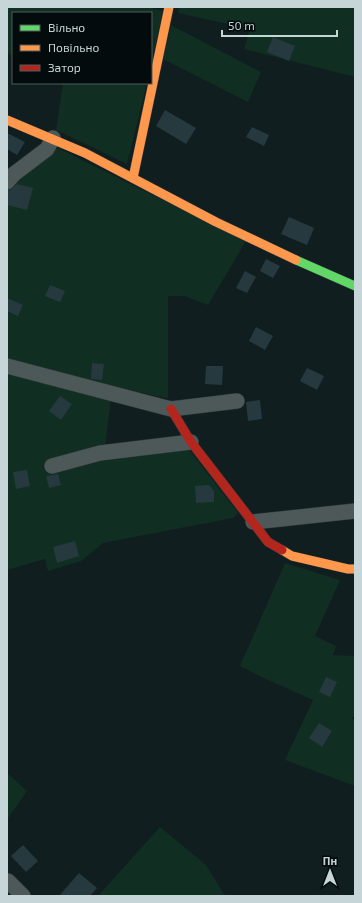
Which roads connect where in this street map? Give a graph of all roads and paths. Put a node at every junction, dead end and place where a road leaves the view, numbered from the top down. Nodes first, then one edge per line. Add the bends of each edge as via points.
1 (169, 7) edge
2 (7, 120) edge
3 (53, 138) junction
4 (133, 178) junction
5 (7, 182) edge
6 (355, 286) edge
7 (7, 366) edge
8 (237, 401) dead end
9 (171, 409) junction
10 (191, 442) junction
11 (52, 466) dead end
12 (355, 511) edge
13 (253, 522) junction
14 (355, 569) edge
15 (8, 881) dead end
16 (23, 896) edge

1 - 4 street
2 - 3 street
3 - 4 street
3 - 5 street via 47,149
4 - 6 street via 223,225
7 - 9 street
8 - 9 street
9 - 10 street
10 - 11 street via 100,453
10 - 13 street
12 - 13 street
13 - 14 street via 268,542 292,556
15 - 16 street

